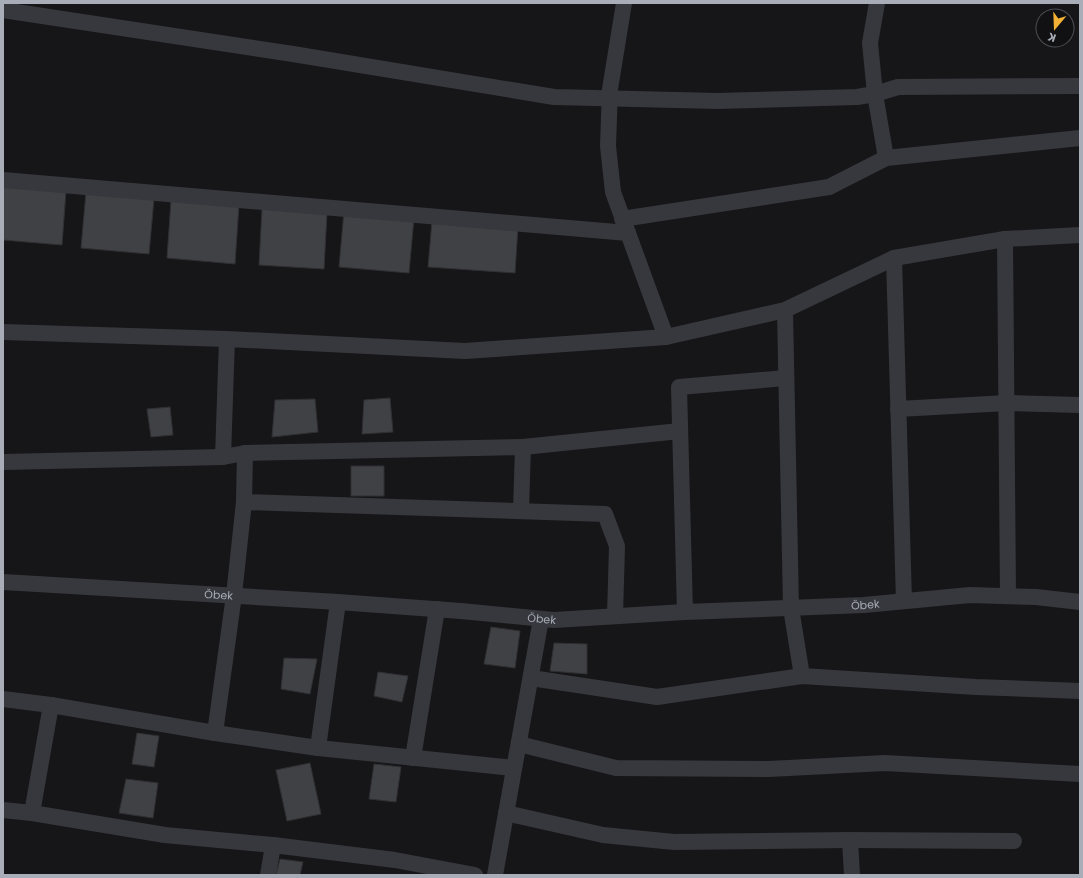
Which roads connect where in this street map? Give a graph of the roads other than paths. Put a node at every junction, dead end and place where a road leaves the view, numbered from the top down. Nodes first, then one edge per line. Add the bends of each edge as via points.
1 (624, 3) edge
2 (877, 3) edge
3 (3, 10) edge
4 (1080, 86) edge
5 (875, 94) junction
6 (610, 98) junction
7 (1080, 138) edge
8 (886, 158) junction
9 (3, 180) edge
10 (625, 226) junction
11 (1080, 235) edge
12 (1005, 239) junction
13 (894, 258) junction
14 (785, 310) junction
15 (3, 332) edge
16 (666, 337) junction
17 (227, 339) junction
18 (786, 378) junction
19 (1007, 403) junction
20 (1080, 405) edge
21 (898, 409) junction
22 (680, 431) junction
23 (523, 447) junction
24 (245, 453) junction
25 (223, 457) junction
26 (3, 462) edge
27 (244, 502) junction
28 (521, 511) junction
29 (3, 582) edge
30 (234, 595) junction
31 (1008, 596) junction
32 (904, 601) junction
33 (338, 602) junction
34 (1080, 602) edge
35 (791, 608) junction
36 (437, 609) junction
37 (685, 612) junction
38 (615, 616) junction
39 (541, 619) junction
40 (802, 676) junction
41 (531, 678) junction
42 (1080, 691) edge
43 (3, 699) edge
44 (51, 705) junction
45 (214, 733) junction
46 (519, 744) junction
47 (318, 748) junction
48 (413, 758) junction
49 (514, 768) junction
50 (1080, 774) edge
51 (3, 810) edge
52 (32, 813) junction
53 (506, 813) junction
54 (850, 840) junction
55 (1014, 840) dead end
56 (273, 845) junction
57 (268, 875) edge
58 (475, 875) edge
59 (495, 875) edge
60 (852, 875) edge

1 - 6 street
2 - 5 street via 870,43
3 - 6 street via 554,97
4 - 5 street via 898,88
5 - 6 street via 717,101
5 - 8 street
6 - 10 street via 608,146 613,192
7 - 8 street
8 - 10 street via 829,187
9 - 10 street
10 - 16 street
11 - 12 street
12 - 13 street
12 - 19 street
13 - 14 street
13 - 21 street
14 - 16 street
14 - 18 street
15 - 17 street
16 - 17 street via 465,351
17 - 25 street
18 - 22 street via 678,387
18 - 35 street
19 - 20 street
19 - 21 street
19 - 31 street
21 - 32 street
22 - 23 street
22 - 37 street
23 - 24 street
23 - 28 street
24 - 25 street
24 - 27 street
25 - 26 street
27 - 28 street
27 - 30 street
28 - 38 street via 605,514 616,546
29 - 30 street, Öbek
30 - 33 street, Öbek
30 - 45 street
31 - 32 street, Öbek via 970,595
31 - 34 street, Öbek
32 - 35 street, Öbek
33 - 36 street, Öbek
33 - 47 street
35 - 37 street, Öbek
35 - 40 street
36 - 39 street, Öbek
36 - 48 street
37 - 38 street, Öbek
38 - 39 street, Öbek
39 - 41 street
40 - 41 street via 657,697
40 - 42 street
41 - 46 street
43 - 44 street
44 - 45 street
44 - 52 street
45 - 47 street
46 - 49 street
46 - 50 street via 616,768 769,769 885,763
47 - 48 street
48 - 49 street
49 - 53 street
51 - 52 street
52 - 56 street via 165,835
53 - 54 street via 604,835 674,842
53 - 59 street
54 - 55 street
54 - 60 street
56 - 57 street
56 - 58 street via 396,860

